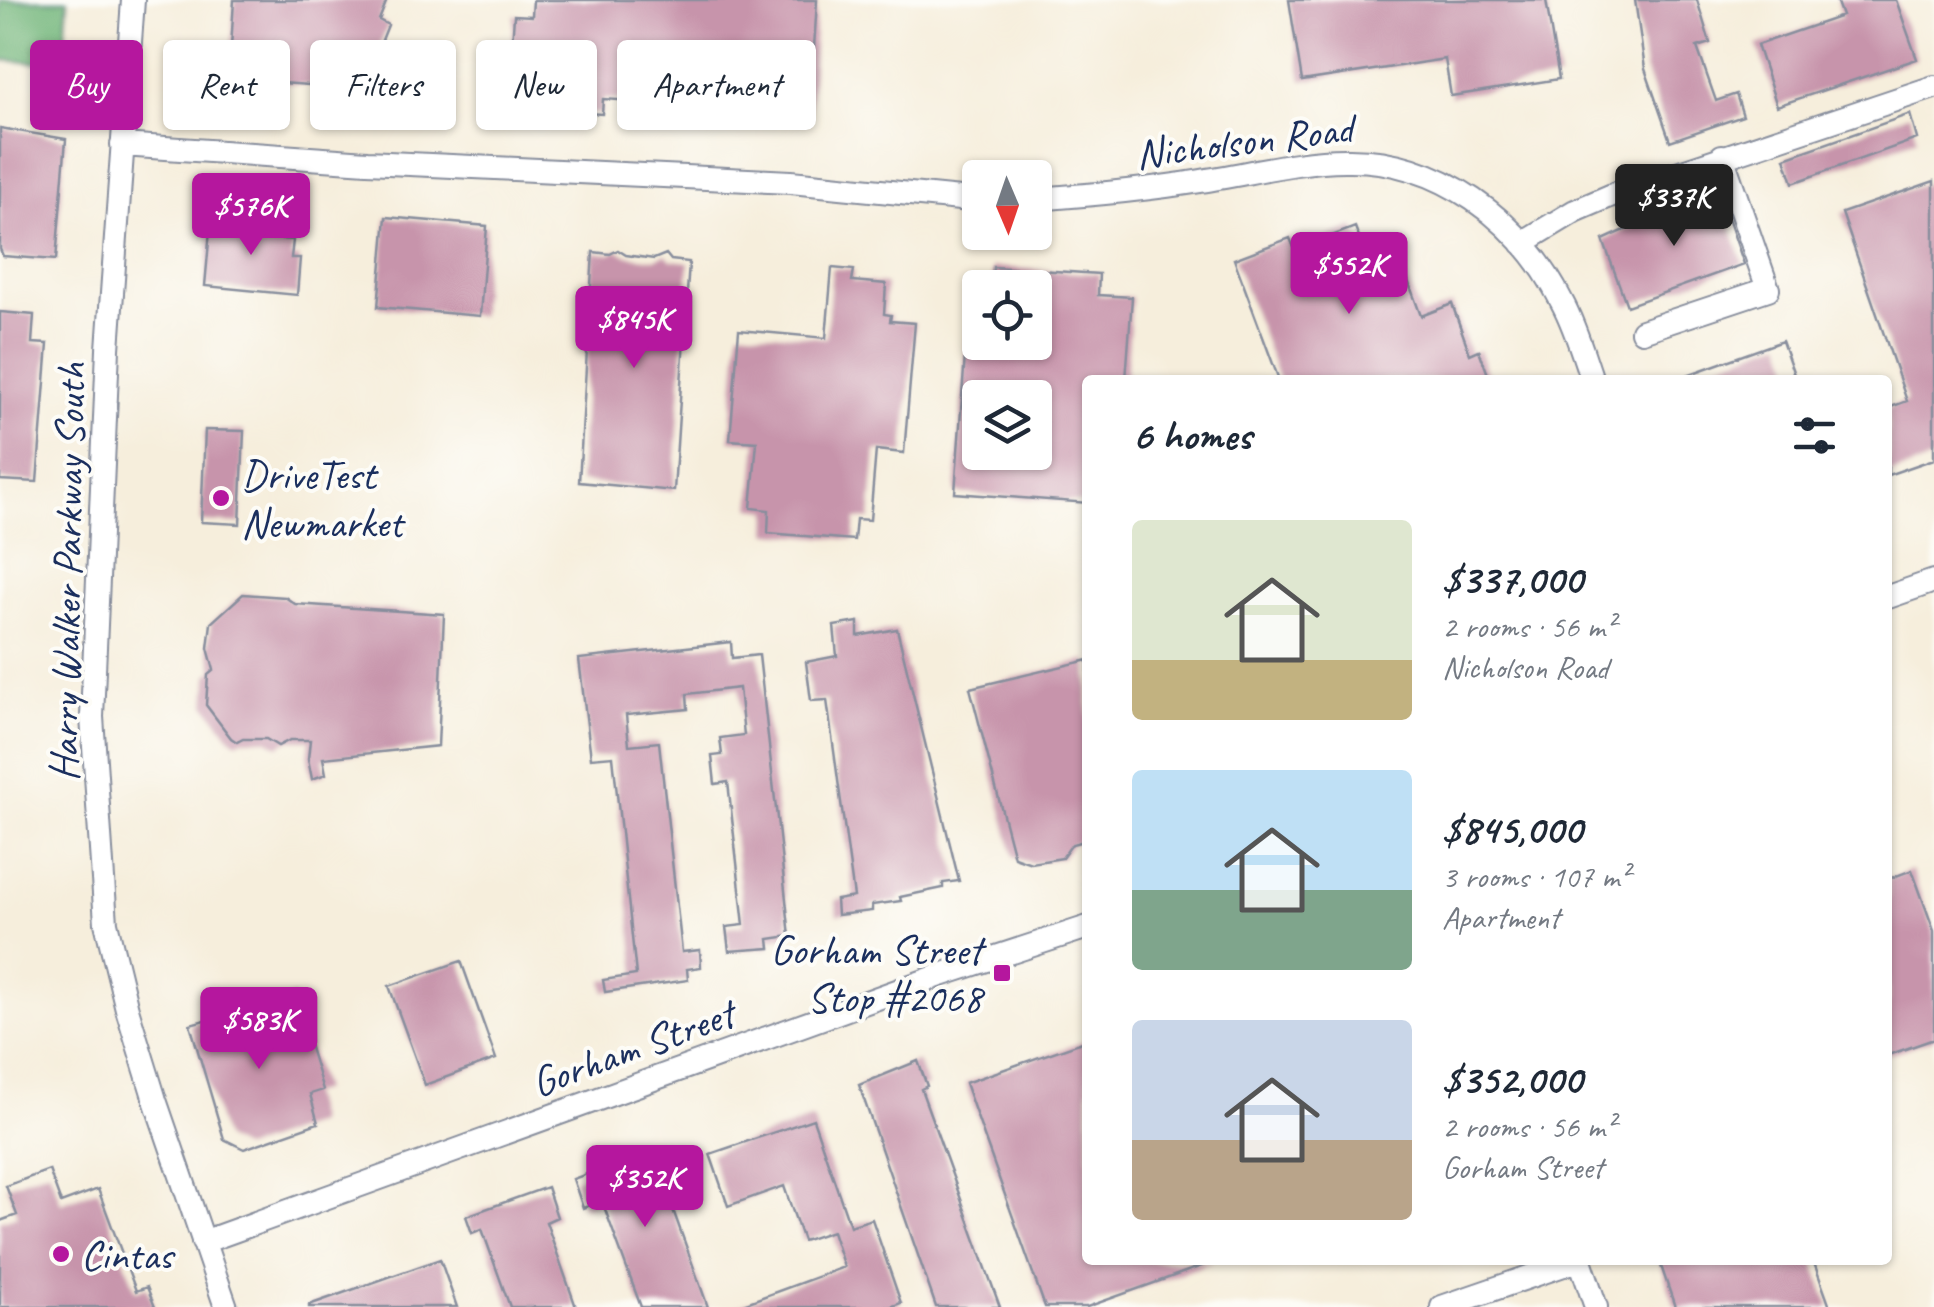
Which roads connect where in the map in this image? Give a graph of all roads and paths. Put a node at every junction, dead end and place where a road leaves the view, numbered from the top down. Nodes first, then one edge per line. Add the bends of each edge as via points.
1 (133, 0) edge
2 (1934, 87) edge
3 (122, 146) junction
4 (1722, 156) junction
5 (1052, 198) edge
6 (962, 199) edge
7 (1522, 243) junction
8 (1642, 331) dead end
9 (1590, 375) edge
10 (1934, 581) edge
11 (1892, 596) edge
12 (1082, 928) edge
13 (203, 1242) junction
14 (1564, 1265) edge
15 (1581, 1265) edge
16 (226, 1307) edge
17 (1442, 1307) edge
18 (1596, 1307) edge

1 - 3 street, Harry Walker Parkway South
2 - 4 street
3 - 6 street via 791,182
3 - 13 street, Harry Walker Parkway South via 92,717 106,923 127,1010
4 - 7 street via 1576,210
4 - 8 street via 1768,289
5 - 7 street, Nicholson Road via 1343,160 1382,162 1432,175 1476,200
7 - 9 street, Nicholson Road via 1562,301
10 - 11 street
12 - 13 street, Gorham Street
13 - 16 street, Harry Walker Parkway South
14 - 17 street
15 - 18 street

